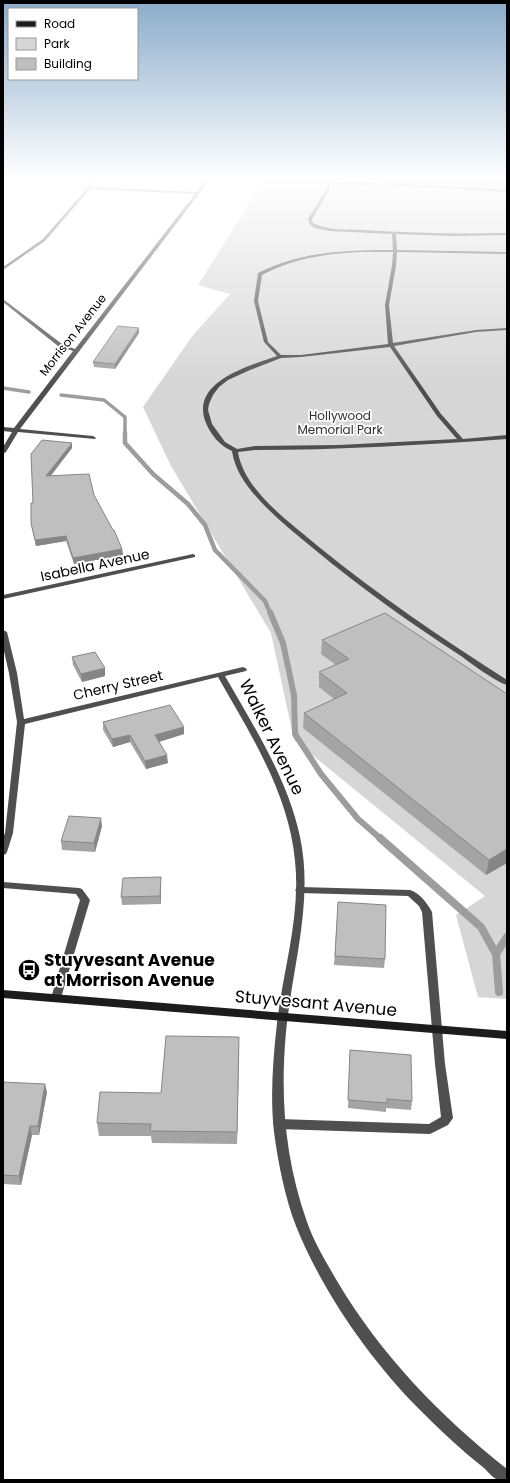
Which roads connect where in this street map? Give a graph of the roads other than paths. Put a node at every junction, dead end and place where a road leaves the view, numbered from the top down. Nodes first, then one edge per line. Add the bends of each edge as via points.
1 (34, 247) edge
2 (156, 247) edge
3 (394, 247) edge
4 (394, 251) junction
5 (507, 253) edge
6 (3, 269) edge
7 (3, 300) edge
8 (507, 329) edge
9 (391, 345) junction
10 (77, 351) junction
11 (280, 357) junction
12 (3, 429) edge
13 (16, 430) junction
14 (507, 437) edge
15 (93, 438) dead end
16 (462, 441) junction
17 (235, 450) junction
18 (3, 452) edge
19 (193, 556) dead end
20 (3, 597) edge
21 (3, 632) edge
22 (243, 669) dead end
23 (222, 675) junction
24 (507, 683) edge
25 (21, 722) junction
26 (3, 852) edge
27 (3, 885) edge
28 (300, 890) junction
29 (3, 994) edge
30 (56, 998) junction
31 (283, 1016) junction
32 (438, 1030) junction
33 (507, 1035) edge
34 (279, 1124) junction
35 (507, 1478) edge

1 - 6 street
2 - 10 street, Morrison Avenue
3 - 4 street
4 - 5 street
4 - 9 street via 387,305
4 - 11 street via 312,256 275,265 260,274 256,300 266,342
7 - 10 street via 60,345
8 - 9 street via 476,331
9 - 11 street
9 - 16 street via 438,415
10 - 13 street, Morrison Avenue
11 - 17 street via 226,379 207,400 205,407 212,430 217,438
12 - 13 street
13 - 15 street
13 - 18 street, Morrison Avenue
14 - 16 street
16 - 17 street
17 - 24 street via 240,469 253,490 271,510 343,570 438,638
19 - 20 street, Isabella Avenue
21 - 25 street
22 - 23 street, Cherry Street
23 - 25 street, Cherry Street
23 - 28 street, Walker Avenue via 271,767 286,801 300,861
25 - 26 street via 9,833
27 - 30 street via 79,891 85,900
28 - 31 street, Walker Avenue
28 - 32 street via 410,893 423,904 427,912
29 - 30 main road, Stuyvesant Avenue
30 - 31 main road, Stuyvesant Avenue
31 - 32 main road, Stuyvesant Avenue
31 - 34 street, Walker Avenue via 278,1091
32 - 33 main road, Stuyvesant Avenue
32 - 34 street via 447,1118 438,1126 430,1129
34 - 35 street, Walker Avenue via 290,1186 304,1230 327,1275 357,1324 394,1372 439,1420

